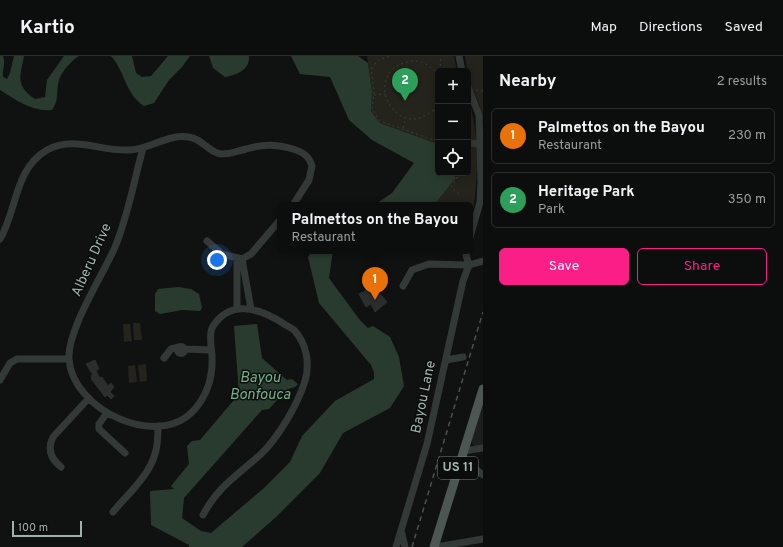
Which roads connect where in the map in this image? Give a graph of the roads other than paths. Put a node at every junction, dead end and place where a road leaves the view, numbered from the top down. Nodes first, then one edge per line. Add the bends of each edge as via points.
1 (459, 56) edge
2 (461, 68) edge
3 (471, 100) edge
4 (481, 115) edge
5 (471, 143) edge
6 (480, 144) junction
7 (143, 148) junction
8 (482, 160) edge
9 (295, 202) edge
10 (277, 224) edge
11 (473, 226) edge
12 (0, 239) edge
13 (207, 241) dead end
14 (466, 254) edge
15 (240, 259) junction
16 (483, 261) edge
17 (469, 266) junction
18 (403, 286) dead end
19 (244, 309) junction
20 (211, 350) junction
21 (463, 357) dead end
22 (164, 358) dead end
23 (69, 359) junction
24 (446, 360) junction
25 (0, 380) edge
26 (483, 389) edge
27 (89, 398) junction
28 (481, 400) edge
29 (107, 413) junction
30 (158, 426) junction
31 (483, 448) edge
32 (125, 453) dead end
33 (463, 455) junction
34 (61, 467) dead end
35 (483, 474) edge
36 (113, 512) dead end
37 (203, 515) dead end
38 (401, 529) junction
39 (483, 539) edge
40 (472, 544) edge
41 (396, 547) edge
42 (405, 547) edge
43 (435, 547) edge

1 - 2 street
3 - 4 street
4 - 6 street
5 - 6 street
6 - 8 street
7 - 9 street via 178,136 195,138 220,154 272,144 300,151 310,160 312,166 311,173
7 - 12 street via 117,150 68,143 39,155 22,178
7 - 23 street, Alberu Drive via 115,247 72,337
8 - 11 street via 480,202
10 - 15 street via 251,254
13 - 15 street via 222,254
14 - 17 street, Bayou Lane
15 - 19 street
15 - 19 street
16 - 17 street
17 - 18 street via 429,264 412,270
17 - 24 street, Bayou Lane via 463,281
19 - 20 street via 227,314 214,325 211,331
19 - 37 street via 274,318 293,329 307,359 304,382 287,418 272,440 261,453 227,481
20 - 22 street via 171,349
20 - 30 street via 209,383 196,408 182,419
21 - 24 street
23 - 25 street via 17,359 10,363
23 - 27 street via 73,373
24 - 38 street, Bayou Lane via 427,444
26 - 28 main road, US 11
27 - 29 street
27 - 34 street via 49,444 52,458
28 - 33 main road, US 11
29 - 30 street via 130,423
29 - 32 street via 99,424 99,429
30 - 36 street via 153,461
31 - 33 street
33 - 35 street
33 - 43 main road, US 11
38 - 41 street, Bayou Lane
38 - 42 street
39 - 40 street
40 - 43 street

